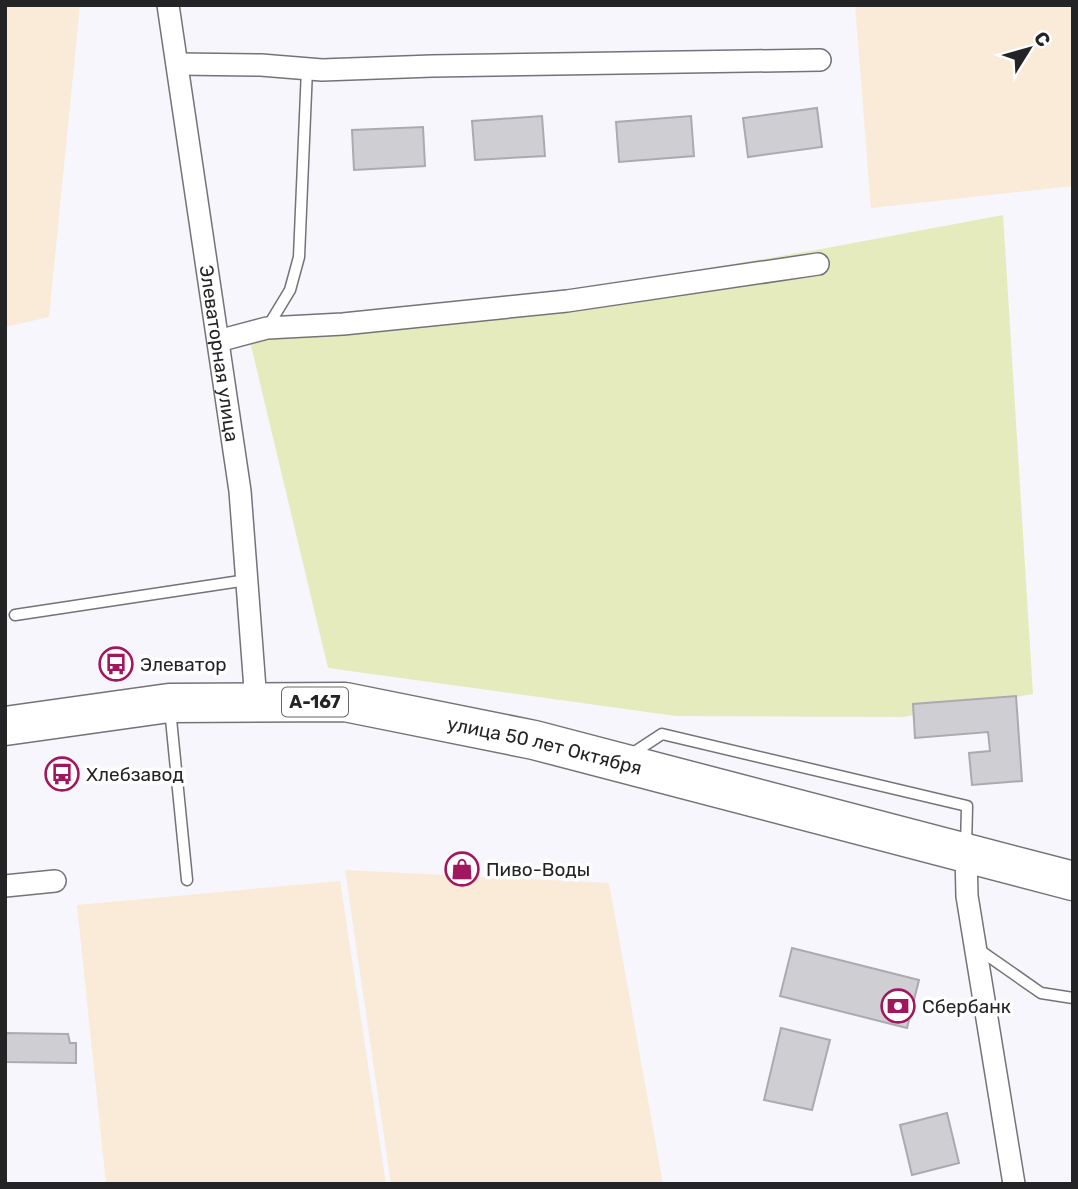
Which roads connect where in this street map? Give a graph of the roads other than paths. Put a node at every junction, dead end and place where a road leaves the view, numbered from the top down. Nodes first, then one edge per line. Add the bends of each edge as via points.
1 (168, 5) edge
2 (820, 60) dead end
3 (177, 64) junction
4 (307, 69) junction
5 (818, 264) dead end
6 (267, 328) junction
7 (218, 341) junction
8 (247, 580) junction
9 (15, 615) dead end
10 (256, 702) junction
11 (169, 703) junction
12 (5, 726) edge
13 (966, 854) junction
14 (187, 880) dead end
15 (55, 881) dead end
16 (1073, 881) edge
17 (5, 886) edge
18 (975, 947) junction
19 (1073, 998) edge
20 (1014, 1184) edge

1 - 3 street, Элеваторная улица
2 - 4 street
3 - 4 street
3 - 7 street, Элеваторная улица
4 - 6 lane via 299,257 290,290
5 - 6 street via 567,301 330,326
6 - 7 street
7 - 8 street, Элеваторная улица via 240,491
8 - 9 lane
8 - 10 street, Элеваторная улица
10 - 11 highway, улица 50 лет Октября / А-167
10 - 13 highway, улица 50 лет Октября / А-167 via 345,702 534,740
11 - 12 highway, улица 50 лет Октября / А-167
11 - 14 lane
13 - 16 highway, улица 50 лет Октября / А-167
13 - 18 street
15 - 17 street
18 - 19 lane via 1041,993
18 - 20 street

